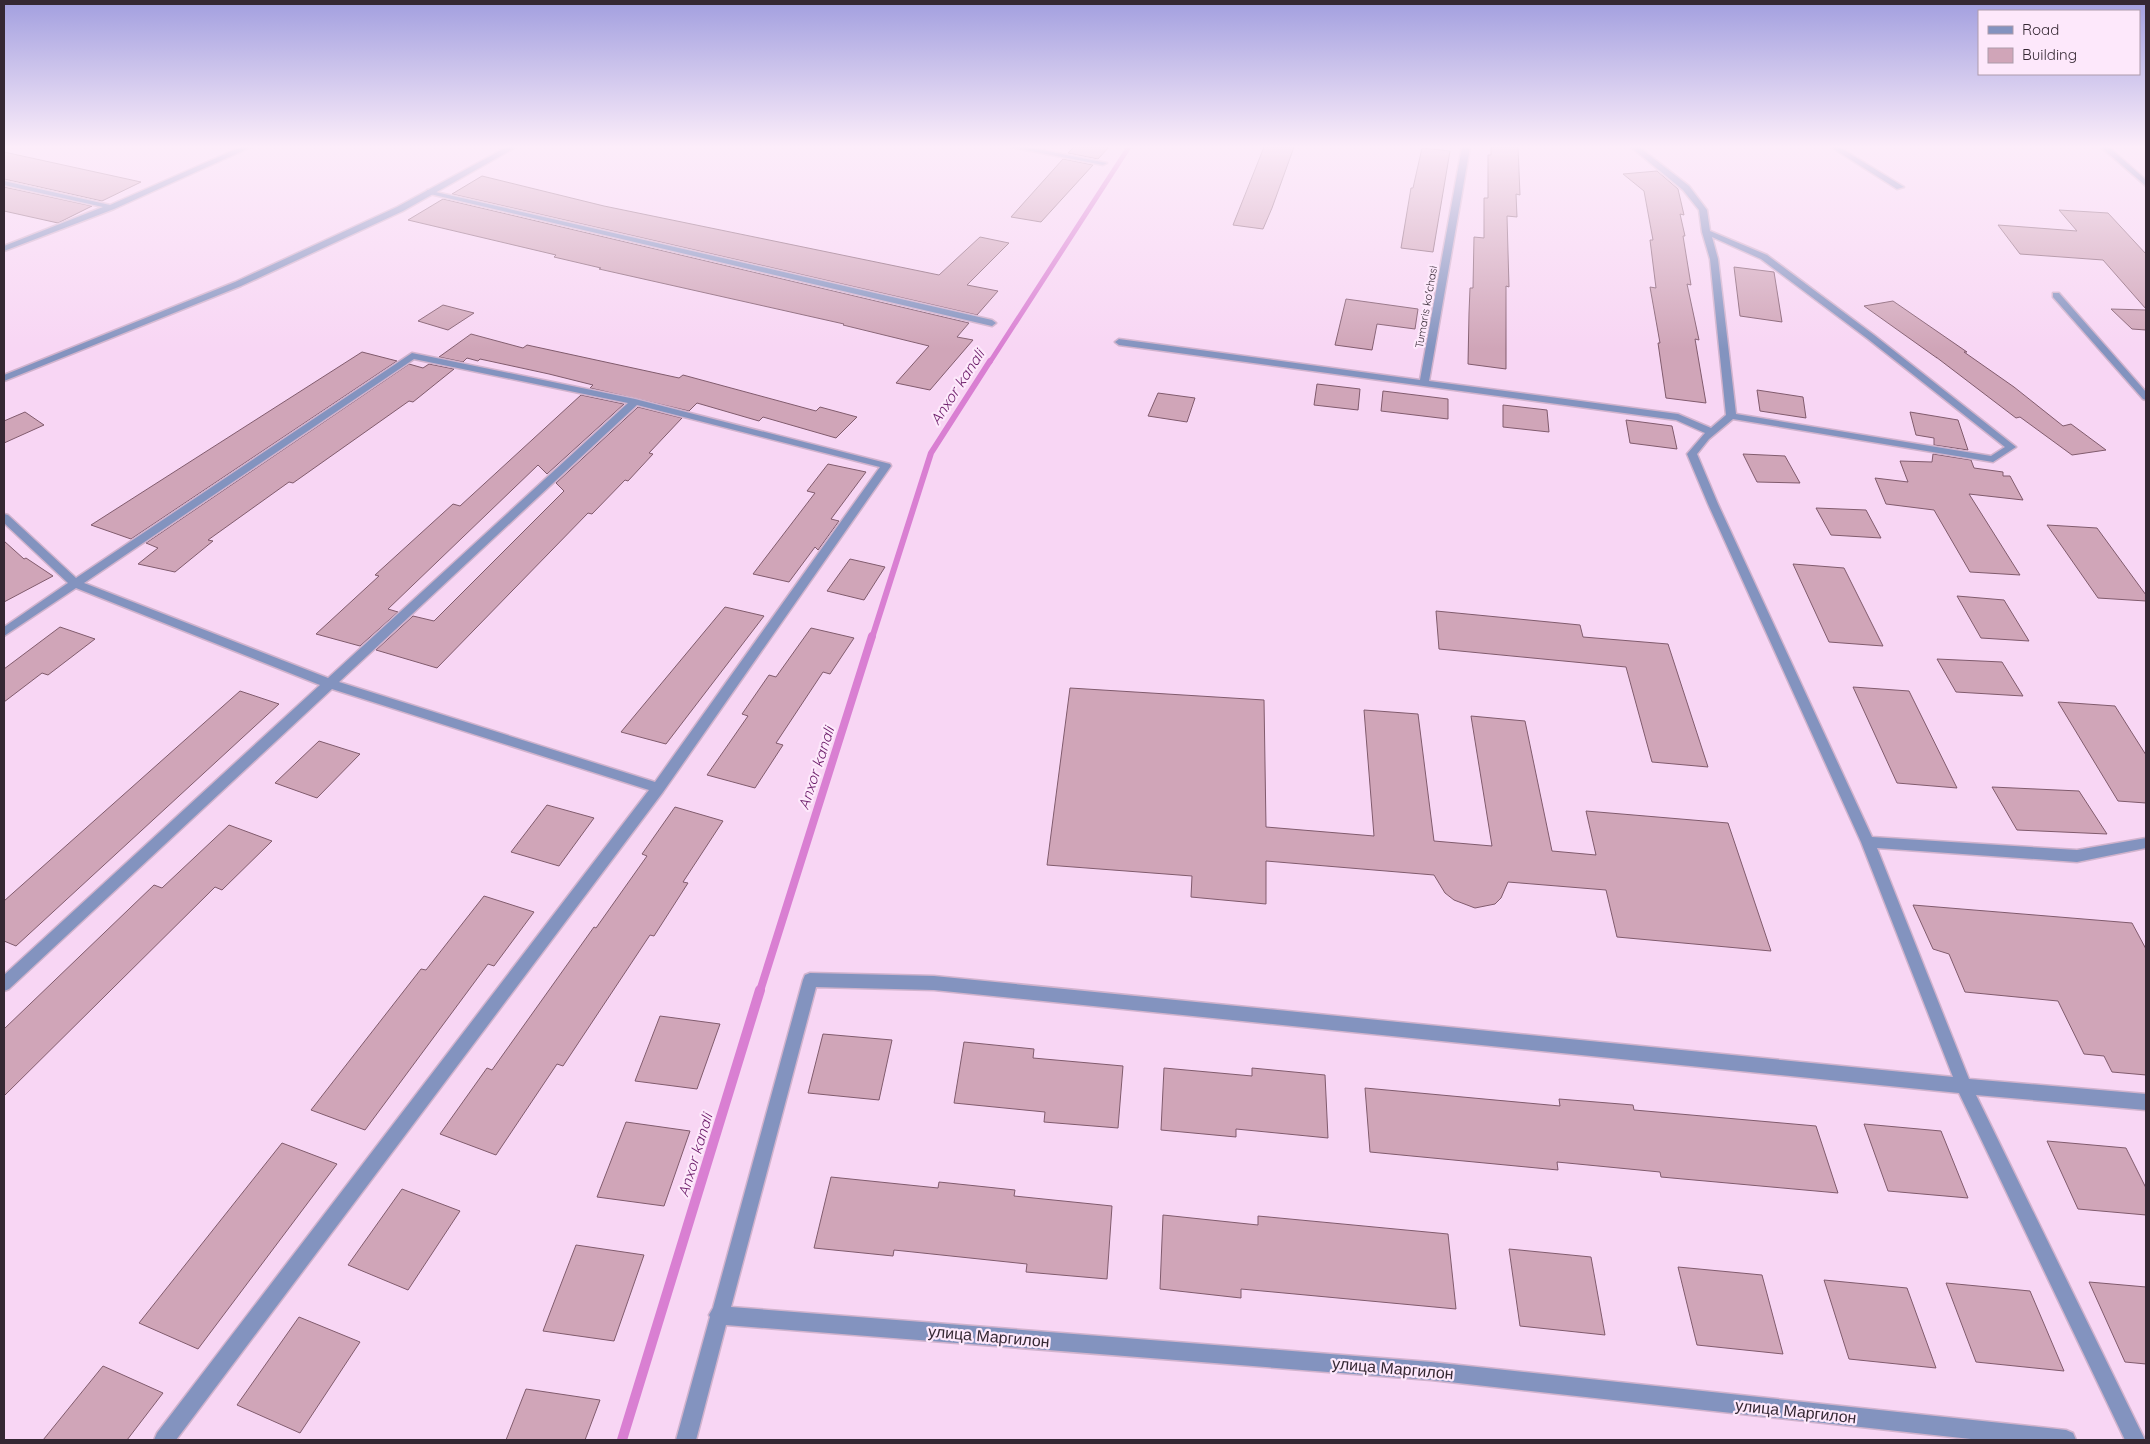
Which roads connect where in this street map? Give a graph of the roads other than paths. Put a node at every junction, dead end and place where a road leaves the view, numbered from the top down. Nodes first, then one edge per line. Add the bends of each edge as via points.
1 (92, 214) edge
2 (388, 214) edge
3 (526, 214) edge
4 (1454, 214) edge
5 (1704, 214) edge
6 (1706, 232) junction
7 (4, 249) edge
8 (2056, 294) dead end
9 (992, 323) dead end
10 (1119, 342) dead end
11 (4, 378) edge
12 (1424, 381) junction
13 (2146, 397) edge
14 (635, 402) junction
15 (1731, 416) junction
16 (1711, 432) junction
17 (4, 517) edge
18 (76, 584) junction
19 (4, 632) edge
20 (328, 683) junction
21 (658, 788) junction
22 (1868, 842) junction
23 (2146, 843) edge
24 (4, 984) edge
25 (1964, 1086) junction
26 (2146, 1102) edge
27 (718, 1315) junction
28 (164, 1440) edge
29 (686, 1440) edge
30 (2066, 1440) edge
31 (2135, 1440) edge

1 - 7 street
2 - 11 street via 238,284
3 - 9 street
4 - 12 street, Tumaris ko'chasi
5 - 6 street
6 - 15 street via 1714,259
6 - 15 street via 1764,257 2011,447 1993,459
8 - 13 street
10 - 12 street
12 - 16 street via 1678,417
14 - 18 street via 412,356
14 - 20 street
14 - 21 street via 886,466
15 - 16 street
16 - 22 street via 1692,454
17 - 18 street
18 - 19 street
18 - 20 street
20 - 21 street
20 - 24 street
21 - 28 street
22 - 23 street via 2077,856
22 - 25 street
25 - 26 street
25 - 27 street via 934,983 810,980
25 - 31 street
27 - 29 street
27 - 30 street, улица Маргилон via 1431,1371

